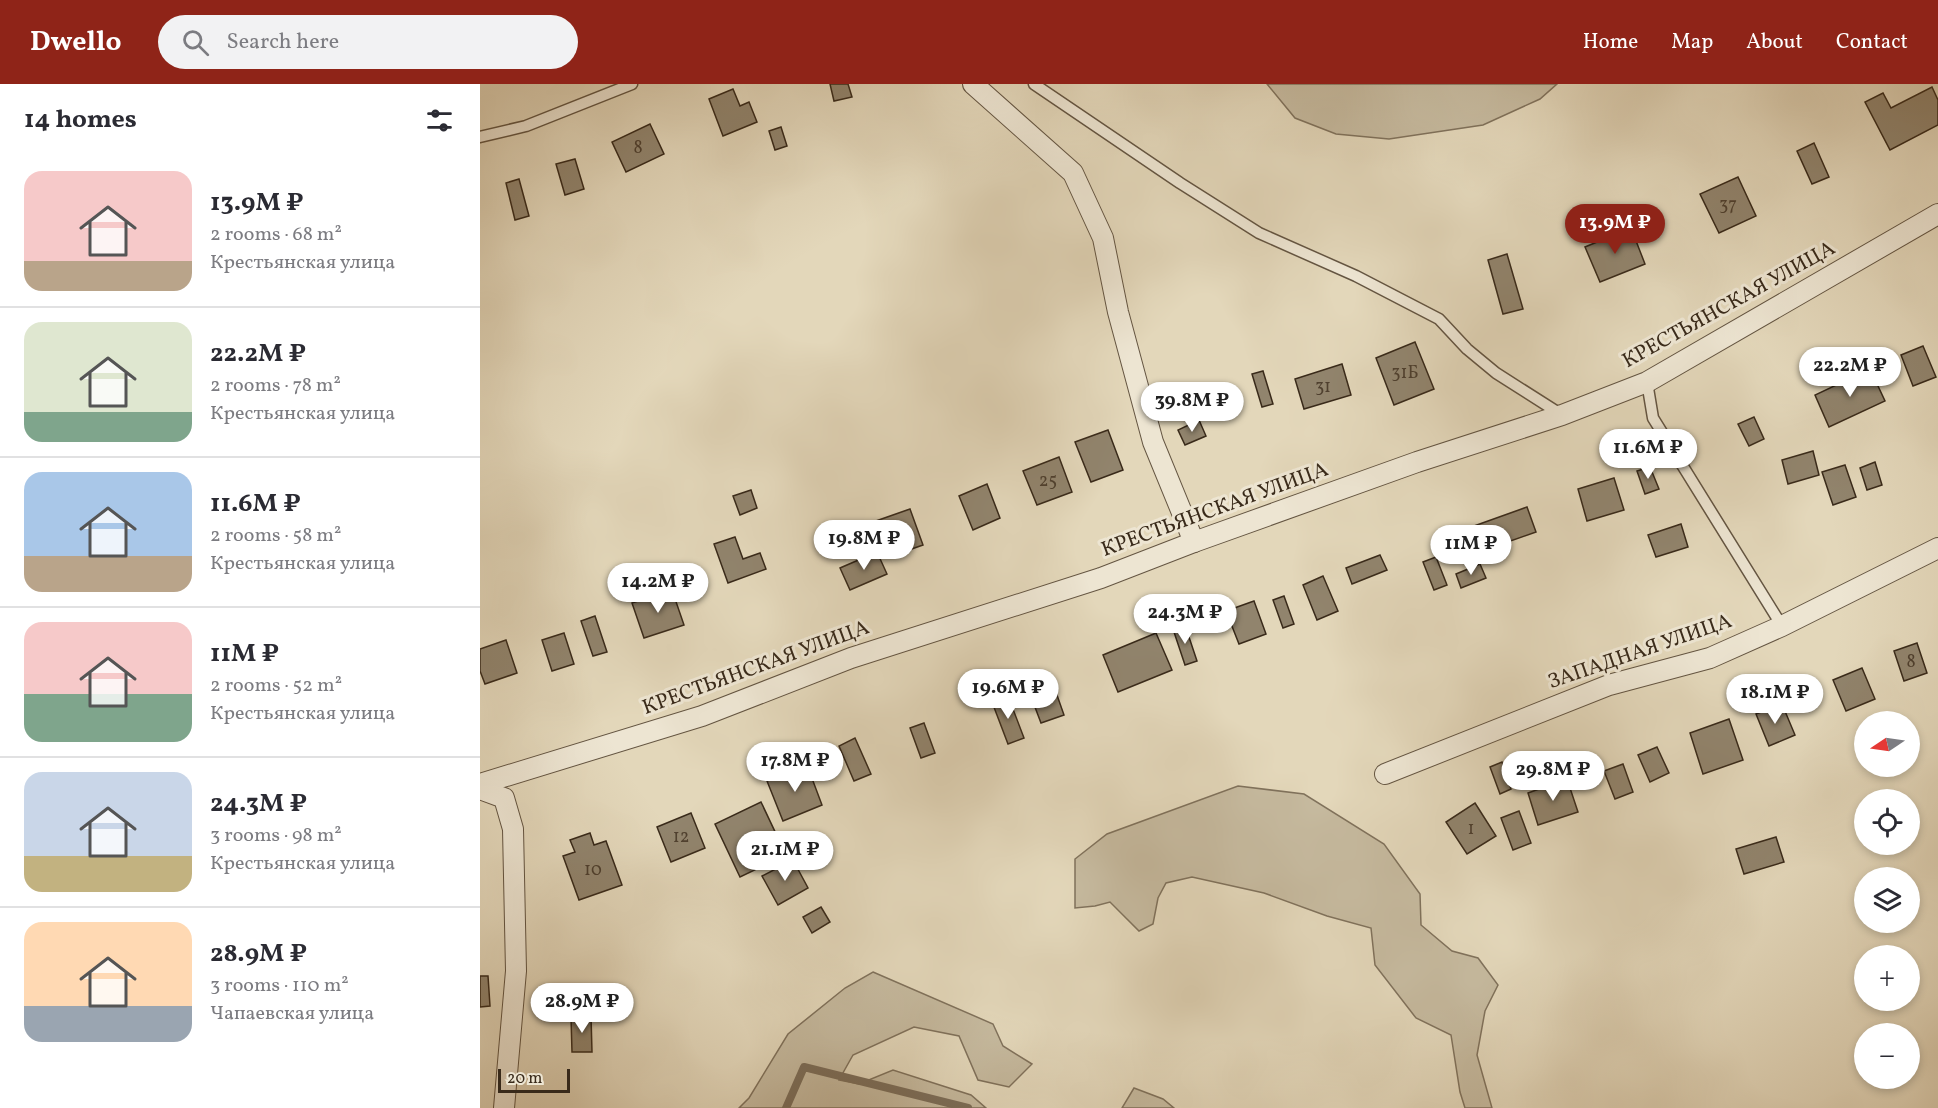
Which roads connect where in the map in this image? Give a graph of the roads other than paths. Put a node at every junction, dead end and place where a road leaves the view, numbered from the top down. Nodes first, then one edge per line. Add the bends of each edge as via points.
1 (632, 84) edge
2 (973, 84) edge
3 (1034, 84) edge
4 (480, 137) edge
5 (1938, 214) edge
6 (1647, 382) junction
7 (1562, 416) junction
8 (1194, 542) junction
9 (1938, 548) edge
10 (1782, 626) junction
11 (1385, 774) dead end
12 (480, 784) edge
13 (480, 789) edge
14 (504, 1108) edge

1 - 4 lane via 526,126
2 - 8 street via 1073,173 1103,238 1118,312 1153,442
3 - 7 lane via 1259,233 1356,276 1439,319 1496,373
5 - 6 street, КРЕСТЬЯНСКАЯ УЛИЦА
6 - 7 street, КРЕСТЬЯНСКАЯ УЛИЦА
6 - 10 lane via 1653,418
7 - 8 street, КРЕСТЬЯНСКАЯ УЛИЦА via 1417,462
8 - 12 street, КРЕСТЬЯНСКАЯ УЛИЦА via 1101,578 851,658 702,716
9 - 10 street, ЗАПАДНАЯ УЛИЦА
10 - 11 street, ЗАПАДНАЯ УЛИЦА via 1710,658 1609,685
13 - 14 street via 504,798 513,829 516,971

